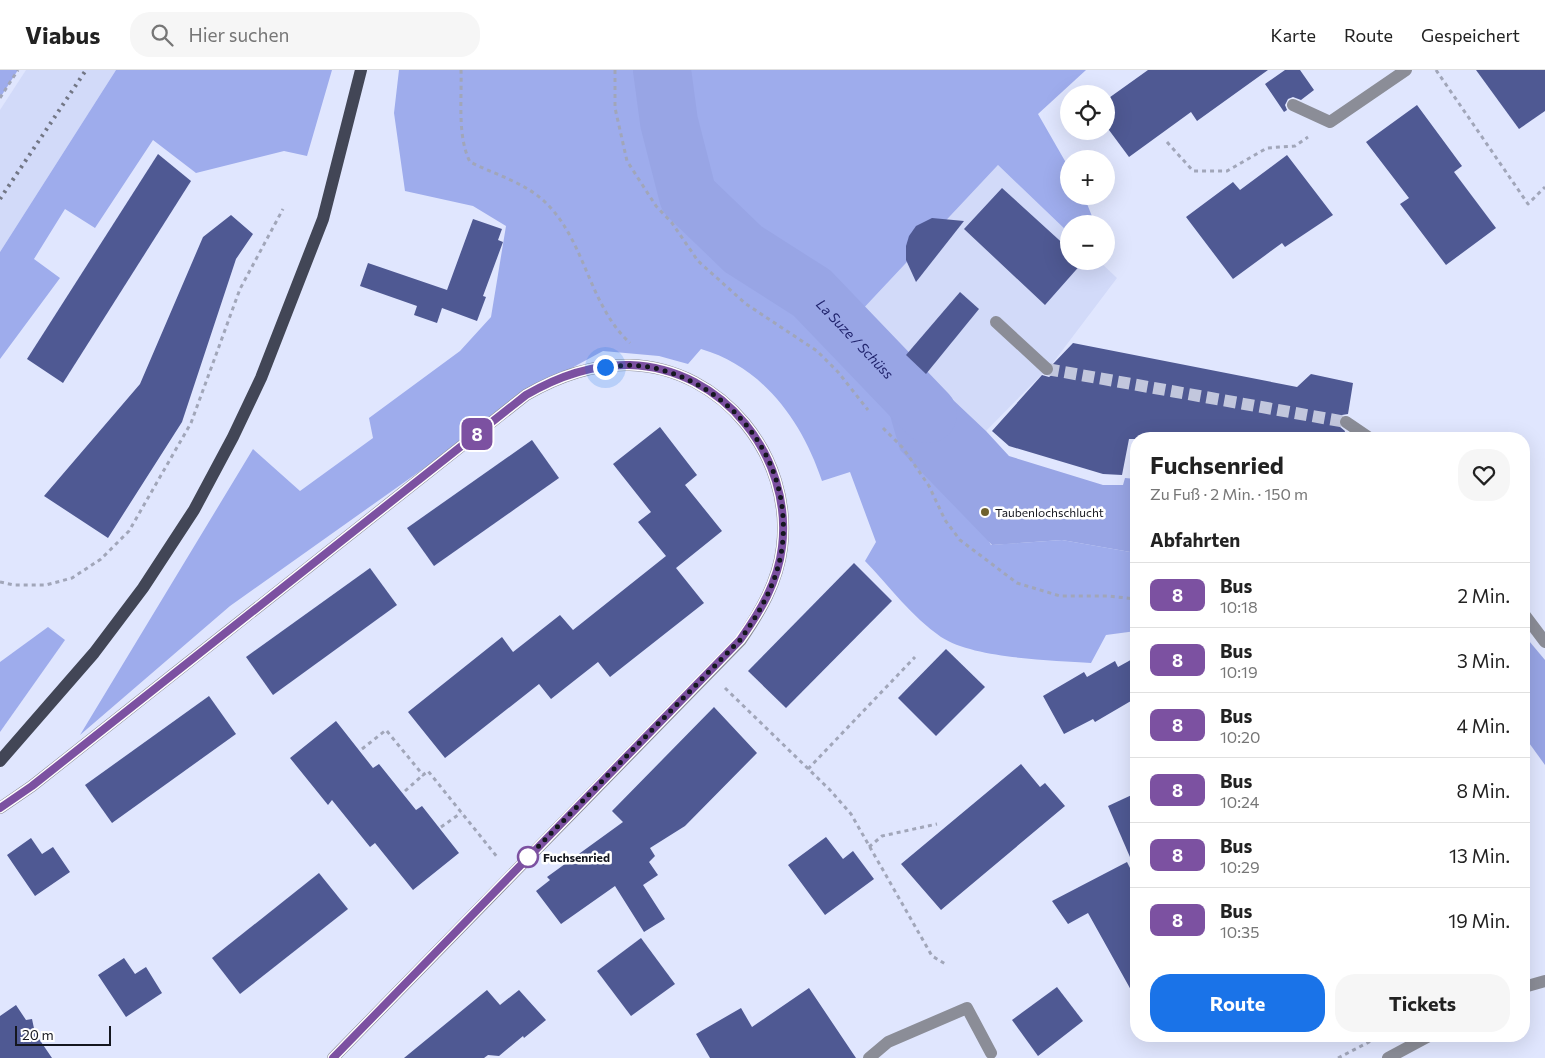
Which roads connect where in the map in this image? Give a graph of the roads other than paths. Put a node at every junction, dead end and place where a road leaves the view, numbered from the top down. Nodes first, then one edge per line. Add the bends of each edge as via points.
1 (361, 70) edge
2 (1406, 70) edge
3 (1293, 105) dead end
4 (996, 322) dead end
5 (1047, 369) tunnel mouth
6 (1346, 422) tunnel mouth
7 (1361, 432) edge
8 (1530, 622) edge
9 (1545, 642) edge
10 (0, 761) edge
11 (0, 808) edge
12 (1545, 981) edge
13 (1530, 985) edge
14 (1418, 1042) edge
15 (991, 1053) dead end
16 (333, 1058) edge
17 (869, 1058) edge
18 (1388, 1058) edge

1 - 10 main road via 323,219 261,378 233,437 194,510 143,588 94,653
2 - 3 street via 1330,122
4 - 5 street
6 - 7 street
8 - 9 street
11 - 16 street via 526,395 549,382 582,371 630,365 657,368 697,383 715,394 742,418 764,449 780,492 782,548 772,585 757,617 740,640
12 - 13 street
14 - 18 street
15 - 17 street via 967,1008 888,1042

